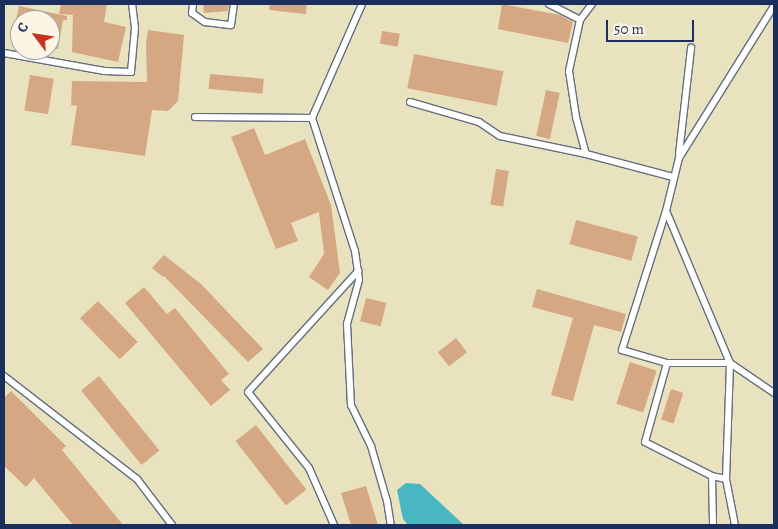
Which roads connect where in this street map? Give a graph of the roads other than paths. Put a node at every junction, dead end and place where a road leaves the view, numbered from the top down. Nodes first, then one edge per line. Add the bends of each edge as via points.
1 (132, 4) edge
2 (193, 4) edge
3 (234, 4) edge
4 (362, 4) edge
5 (549, 4) edge
6 (592, 4) edge
7 (774, 6) edge
8 (580, 20) junction
9 (691, 48) dead end
10 (4, 53) edge
11 (410, 102) dead end
12 (195, 118) dead end
13 (312, 118) junction
14 (586, 154) junction
15 (679, 158) junction
16 (673, 177) junction
17 (666, 210) junction
18 (358, 271) junction
19 (668, 363) junction
20 (730, 363) junction
21 (4, 376) edge
22 (774, 393) edge
23 (712, 476) junction
24 (726, 479) junction
25 (172, 525) edge
26 (334, 525) edge
27 (391, 525) edge
28 (713, 525) edge
29 (735, 525) edge

1 - 10 lane via 135,28 131,72 104,71
2 - 3 lane via 192,13 205,22 231,25
4 - 13 lane
5 - 8 lane
6 - 8 lane
7 - 15 lane
8 - 14 lane via 569,71
9 - 15 lane
11 - 14 lane via 478,122 500,136
12 - 13 lane
13 - 18 lane via 355,251
14 - 16 lane
15 - 16 lane
16 - 17 lane
17 - 19 lane via 622,350
17 - 20 lane
18 - 26 lane via 248,392 309,468
18 - 27 lane via 359,280 347,324 351,405 371,446
19 - 20 lane
19 - 23 lane via 645,442
20 - 22 lane
20 - 24 lane
21 - 25 lane via 137,479
23 - 24 lane
23 - 28 lane
24 - 29 lane

